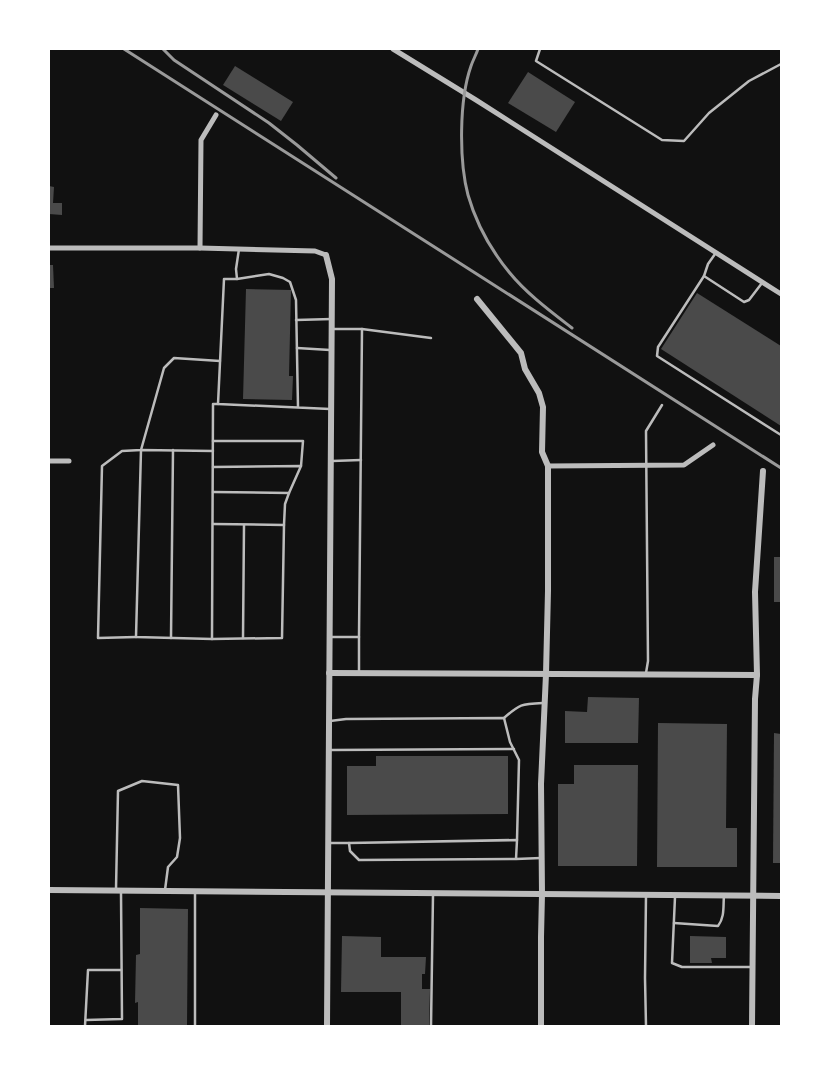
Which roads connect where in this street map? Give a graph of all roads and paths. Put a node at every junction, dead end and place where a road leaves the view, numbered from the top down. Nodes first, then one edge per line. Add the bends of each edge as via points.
1 (393, 49) edge
2 (540, 49) edge
3 (781, 64) edge
4 (216, 115) dead end
5 (49, 248) edge
6 (200, 248) junction
7 (239, 249) junction
8 (716, 252) junction
9 (326, 255) joint
10 (704, 276) junction
11 (237, 279) junction
12 (763, 282) junction
13 (781, 294) edge
14 (477, 299) dead end
15 (332, 319) junction
16 (296, 320) junction
17 (332, 328) junction
18 (362, 329) junction
19 (431, 338) dead end
20 (296, 348) junction
21 (332, 350) junction
22 (220, 361) junction
23 (218, 404) junction
24 (662, 405) dead end
25 (298, 408) junction
26 (331, 409) junction
27 (781, 435) edge
28 (213, 441) junction
29 (713, 445) dead end
30 (141, 450) junction
31 (173, 450) junction
32 (213, 451) junction
33 (361, 460) junction
34 (49, 461) edge
35 (69, 461) dead end
36 (331, 461) junction
37 (301, 466) junction
38 (548, 466) junction
39 (647, 466) junction
40 (213, 467) junction
41 (763, 471) dead end
42 (213, 492) junction
43 (289, 492) junction
44 (213, 524) junction
45 (244, 525) junction
46 (284, 525) junction
47 (136, 637) junction
48 (330, 637) junction
49 (171, 638) junction
50 (359, 638) junction
51 (212, 639) junction
52 (243, 639) junction
53 (329, 673) junction
54 (359, 674) junction
55 (546, 674) junction
56 (645, 675) junction
57 (757, 675) junction
58 (545, 702) junction
59 (504, 718) junction
60 (329, 721) junction
61 (514, 749) junction
62 (329, 750) junction
63 (517, 840) junction
64 (349, 842) junction
65 (329, 843) junction
66 (541, 858) junction
67 (516, 859) junction
68 (49, 890) edge
69 (119, 891) junction
70 (165, 891) junction
71 (195, 892) junction
72 (328, 893) junction
73 (433, 893) junction
74 (542, 894) junction
75 (646, 895) junction
76 (675, 895) junction
77 (724, 896) junction
78 (754, 896) junction
79 (781, 896) edge
80 (674, 923) junction
81 (753, 968) junction
82 (121, 970) junction
83 (86, 1020) junction
84 (85, 1026) edge
85 (195, 1026) edge
86 (327, 1026) edge
87 (432, 1026) edge
88 (541, 1026) edge
89 (646, 1026) edge
90 (752, 1026) edge

1 - 8 street
2 - 3 lane via 536,61 662,140 684,140 709,113 749,81
4 - 6 street via 201,140
5 - 6 street
6 - 7 street
7 - 9 street via 315,251
7 - 11 lane
8 - 10 lane
8 - 12 street
9 - 15 street via 332,279
10 - 12 lane via 744,302
10 - 27 lane via 658,347 658,356
11 - 16 lane via 269,274 290,282 296,300
11 - 22 lane via 224,279
12 - 13 street
14 - 38 street via 521,353 525,369 539,394 543,407 542,452
15 - 16 lane
15 - 17 street
16 - 20 lane
17 - 18 lane
17 - 21 street
18 - 19 lane
18 - 33 lane
20 - 21 lane
20 - 25 lane
21 - 26 street
22 - 23 lane
22 - 30 lane via 174,358 164,368
23 - 25 lane
23 - 28 lane via 214,404
24 - 39 lane via 646,431
25 - 26 lane
26 - 36 street
28 - 32 lane
28 - 37 lane via 303,441
29 - 39 street via 684,465
30 - 31 lane
30 - 47 lane
30 - 47 lane via 122,451 102,466 98,638
31 - 32 lane
31 - 49 lane
32 - 40 lane
33 - 36 lane
33 - 50 lane
34 - 35 street
36 - 48 street
37 - 40 lane
37 - 43 lane
38 - 39 street
38 - 55 street
39 - 56 lane via 648,661
40 - 42 lane
41 - 57 street via 756,592
42 - 43 lane
42 - 44 lane
43 - 46 lane
44 - 45 lane
44 - 51 lane
45 - 46 lane
45 - 52 lane
46 - 52 lane via 282,638
47 - 49 lane
48 - 50 lane
48 - 53 street
49 - 51 lane
50 - 54 lane
51 - 52 lane
53 - 54 street
53 - 60 street
54 - 55 street
55 - 56 street
55 - 58 street
56 - 57 street
57 - 78 street
58 - 59 lane via 524,704
58 - 66 street
59 - 60 lane
59 - 61 lane
60 - 62 street
61 - 62 lane
61 - 63 lane via 519,760
62 - 65 street
63 - 64 lane
63 - 67 lane
64 - 65 lane
64 - 67 lane via 350,852 359,860
65 - 72 street
66 - 67 lane
66 - 74 street
68 - 69 street
69 - 70 street
69 - 70 lane via 118,791 142,781 178,785 180,838 177,856 168,867
69 - 82 lane
70 - 71 street
71 - 72 street
71 - 85 lane
72 - 73 street
72 - 86 street
73 - 74 street
73 - 87 lane
74 - 75 street
74 - 88 street
75 - 76 street
75 - 89 lane
76 - 77 street
76 - 80 lane
77 - 78 street
77 - 80 lane via 723,916 718,926
78 - 79 street
78 - 81 street
80 - 81 lane via 672,963 682,967
81 - 90 street
82 - 83 lane via 88,970
82 - 83 lane via 122,1019
83 - 84 lane

